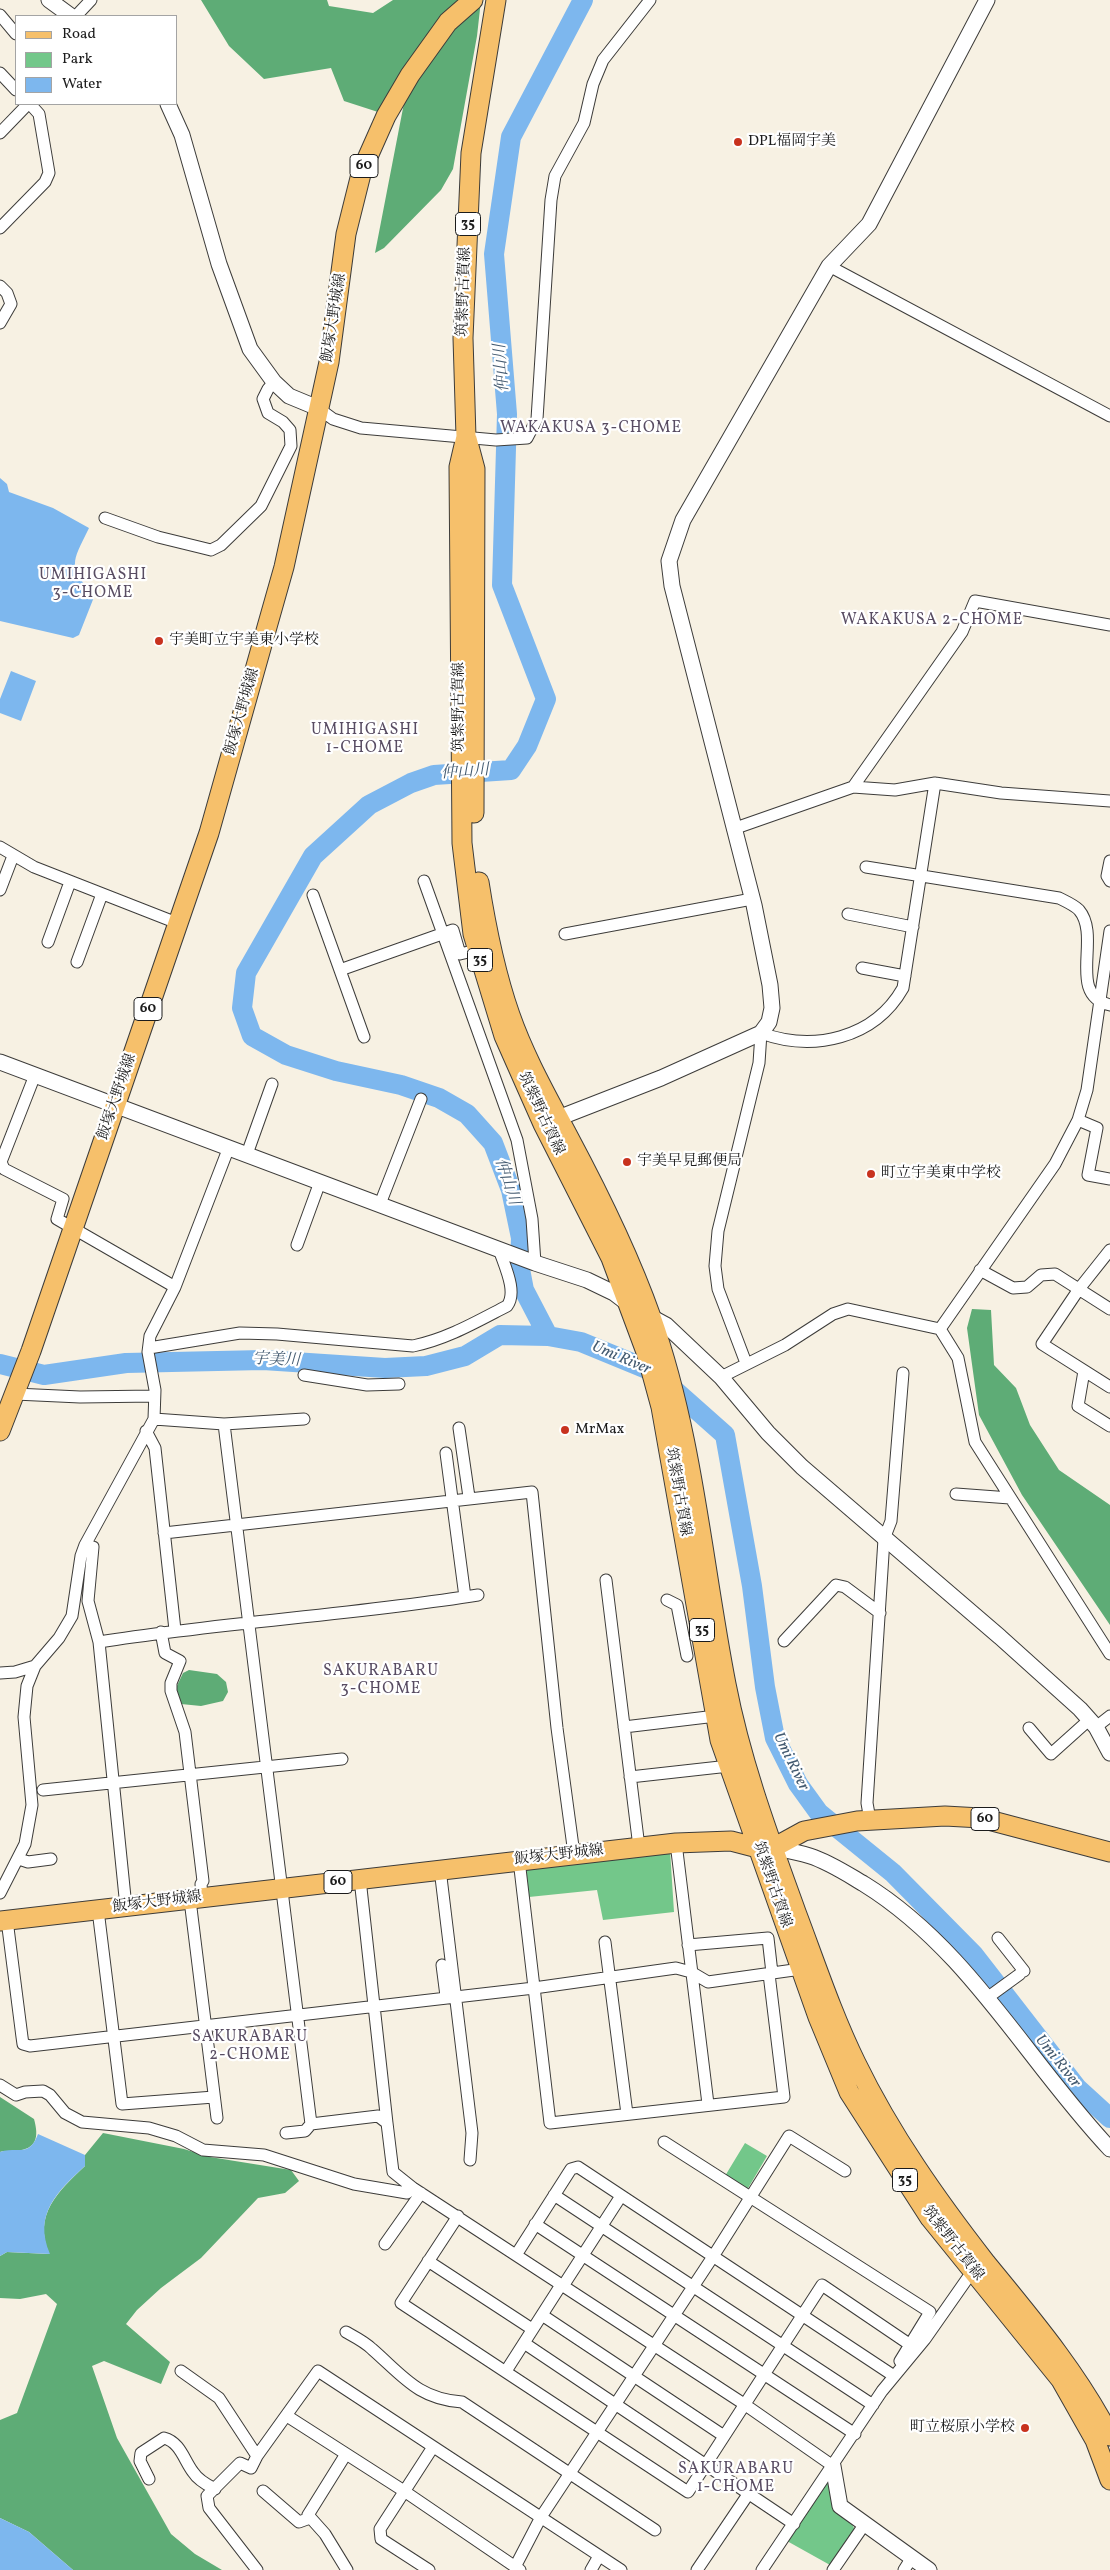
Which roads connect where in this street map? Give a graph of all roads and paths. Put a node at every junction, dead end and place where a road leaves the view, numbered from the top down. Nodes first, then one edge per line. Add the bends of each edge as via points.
1 (49, 0) edge
2 (91, 0) edge
3 (473, 0) edge
4 (496, 0) edge
5 (650, 0) edge
6 (987, 0) edge
7 (0, 15) edge
8 (70, 15) edge
9 (77, 15) edge
10 (15, 33) edge
11 (0, 73) edge
12 (15, 89) edge
13 (28, 105) edge
14 (30, 105) edge
15 (168, 105) edge
16 (0, 133) edge
17 (0, 228) edge
18 (829, 266) junction
19 (0, 286) edge
20 (0, 323) edge
21 (274, 382) junction
22 (318, 408) junction
23 (1110, 416) edge
24 (466, 437) junction
25 (105, 518) dead end
26 (1110, 625) edge
27 (935, 783) junction
28 (467, 787) junction
29 (853, 787) junction
30 (1110, 801) edge
31 (734, 829) junction
32 (0, 847) edge
33 (12, 856) junction
34 (1110, 861) edge
35 (866, 867) dead end
36 (921, 876) junction
37 (424, 881) dead end
38 (1110, 881) edge
39 (70, 882) junction
40 (0, 890) edge
41 (102, 894) junction
42 (313, 895) dead end
43 (752, 899) junction
44 (848, 914) dead end
45 (177, 923) junction
46 (912, 926) junction
47 (1110, 931) edge
48 (441, 933) junction
49 (565, 934) dead end
50 (48, 942) dead end
51 (477, 950) junction
52 (78, 962) dead end
53 (862, 968) dead end
54 (340, 970) junction
55 (905, 976) junction
56 (1105, 1004) edge
57 (761, 1034) junction
58 (364, 1037) dead end
59 (0, 1062) edge
60 (35, 1075) junction
61 (272, 1084) dead end
62 (421, 1099) dead end
63 (116, 1105) junction
64 (1078, 1120) junction
65 (551, 1121) junction
66 (229, 1147) junction
67 (246, 1154) junction
68 (1110, 1179) edge
69 (320, 1182) junction
70 (380, 1204) junction
71 (74, 1230) junction
72 (297, 1245) dead end
73 (501, 1250) junction
74 (1110, 1250) edge
75 (535, 1263) junction
76 (980, 1270) junction
77 (175, 1287) junction
78 (1079, 1289) junction
79 (631, 1306) junction
80 (1110, 1309) edge
81 (651, 1317) junction
82 (940, 1329) junction
83 (148, 1350) junction
84 (746, 1363) junction
85 (1084, 1370) junction
86 (903, 1374) dead end
87 (304, 1375) dead end
88 (721, 1377) junction
89 (399, 1384) dead end
90 (1110, 1387) edge
91 (16, 1390) junction
92 (154, 1393) junction
93 (154, 1419) junction
94 (304, 1419) dead end
95 (224, 1424) junction
96 (1110, 1426) edge
97 (459, 1428) dead end
98 (146, 1431) junction
99 (0, 1432) edge
100 (446, 1453) dead end
101 (956, 1494) dead end
102 (468, 1498) junction
103 (1010, 1498) junction
104 (452, 1500) junction
105 (238, 1525) junction
106 (164, 1534) junction
107 (884, 1539) junction
108 (85, 1545) junction
109 (606, 1580) dead end
110 (478, 1595) dead end
111 (465, 1597) junction
112 (667, 1600) dead end
113 (880, 1613) junction
114 (250, 1621) junction
115 (175, 1630) junction
116 (161, 1632) junction
117 (784, 1641) dead end
118 (99, 1642) junction
119 (704, 1646) junction
120 (1110, 1654) edge
121 (35, 1666) junction
122 (0, 1674) edge
123 (716, 1716) junction
124 (1110, 1716) edge
125 (1093, 1723) junction
126 (624, 1727) junction
127 (1029, 1728) dead end
128 (1110, 1753) edge
129 (342, 1759) dead end
130 (267, 1766) junction
131 (729, 1766) junction
132 (190, 1774) junction
133 (630, 1777) junction
134 (114, 1782) junction
135 (43, 1790) dead end
136 (863, 1820) junction
137 (676, 1843) junction
138 (639, 1847) junction
139 (765, 1848) junction
140 (1110, 1852) edge
141 (574, 1854) junction
142 (19, 1858) junction
143 (52, 1859) dead end
144 (519, 1860) junction
145 (440, 1869) junction
146 (360, 1879) junction
147 (282, 1889) junction
148 (0, 1893) edge
149 (196, 1899) junction
150 (126, 1907) junction
151 (98, 1910) junction
152 (3, 1921) edge
153 (998, 1938) dead end
154 (606, 1942) dead end
155 (688, 1945) junction
156 (442, 1965) dead end
157 (800, 1969) junction
158 (691, 1972) junction
159 (771, 1973) junction
160 (610, 1977) junction
161 (534, 1988) junction
162 (450, 1996) junction
163 (990, 1996) junction
164 (375, 2004) junction
165 (297, 2013) junction
166 (205, 2025) junction
167 (113, 2034) junction
168 (0, 2086) edge
169 (214, 2097) junction
170 (708, 2104) junction
171 (627, 2114) junction
172 (217, 2118) dead end
173 (311, 2124) junction
174 (387, 2124) junction
175 (286, 2133) dead end
176 (664, 2142) dead end
177 (1110, 2149) edge
178 (470, 2160) dead end
179 (846, 2171) dead end
180 (417, 2190) junction
181 (554, 2195) junction
182 (621, 2196) junction
183 (750, 2198) junction
184 (458, 2216) junction
185 (535, 2224) junction
186 (602, 2227) junction
187 (386, 2244) dead end
188 (516, 2254) junction
189 (584, 2255) junction
190 (714, 2255) junction
191 (428, 2261) junction
192 (975, 2272) junction
193 (562, 2285) junction
194 (693, 2287) junction
195 (542, 2315) junction
196 (675, 2315) junction
197 (802, 2315) junction
198 (532, 2329) junction
199 (346, 2332) dead end
200 (524, 2343) junction
201 (909, 2344) junction
202 (655, 2345) junction
203 (782, 2345) junction
204 (903, 2365) junction
205 (180, 2371) dead end
206 (506, 2371) junction
207 (764, 2374) junction
208 (634, 2376) junction
209 (894, 2376) junction
210 (616, 2404) junction
211 (744, 2404) junction
212 (873, 2405) junction
213 (1105, 2413) edge
214 (287, 2416) junction
215 (598, 2433) junction
216 (855, 2434) junction
217 (724, 2436) junction
218 (1110, 2436) edge
219 (433, 2447) junction
220 (346, 2454) junction
221 (257, 2456) junction
222 (705, 2464) junction
223 (833, 2466) junction
224 (570, 2474) junction
225 (149, 2479) dead end
226 (1110, 2480) edge
227 (214, 2489) junction
228 (263, 2491) dead end
229 (404, 2491) junction
230 (749, 2493) junction
231 (541, 2517) junction
232 (310, 2518) junction
233 (794, 2524) junction
234 (864, 2525) junction
235 (655, 2530) dead end
236 (600, 2556) junction
237 (907, 2564) edge
238 (517, 2568) edge
239 (426, 2569) edge
240 (257, 2570) edge
241 (347, 2570) edge
242 (591, 2570) edge
243 (621, 2570) edge
244 (698, 2570) edge
245 (762, 2570) edge
246 (833, 2570) edge
247 (929, 2570) edge

1 - 8 street
2 - 9 street
3 - 22 main road, 飯塚大野城線 / 60 via 448,22 410,75 386,116 362,170 346,234 329,362
4 - 24 main road, 筑紫野古賀線 / 35 via 472,153 463,338
5 - 24 street via 603,60 593,84 584,123 555,176 537,419 527,438 496,440
6 - 18 street via 869,224
7 - 10 street
11 - 12 street
13 - 16 street
14 - 17 street via 39,114 49,173 45,182
15 - 21 street via 182,135 210,237 242,332 260,365
18 - 23 street
18 - 31 street via 683,520 669,561 672,586
19 - 20 street via 11,304
21 - 22 street via 289,396
21 - 25 street via 263,399 268,413 284,422 290,430 291,446 261,506 221,545 211,550 158,537
22 - 24 street via 333,419 361,428
22 - 45 main road, 飯塚大野城線 / 60 via 284,567 209,833
24 - 28 main road, 筑紫野古賀線 / 35 via 475,469
26 - 29 street via 975,602 962,632
27 - 29 street via 895,790
27 - 30 street via 1001,794
27 - 36 street
28 - 51 main road, 筑紫野古賀線 / 35 via 462,843
28 - 65 main road, 筑紫野古賀線 / 35 via 486,923 497,973
29 - 31 street
31 - 43 street
32 - 33 street
33 - 39 street
33 - 40 street
34 - 38 street via 1107,876
35 - 36 street
36 - 46 street
36 - 56 street via 1059,898 1072,905 1079,911 1088,933 1086,968 1090,993
37 - 48 street
39 - 41 street
39 - 50 street
41 - 45 street
41 - 52 street
42 - 54 street
43 - 49 street
43 - 57 street via 772,1008 769,1022
44 - 46 street
45 - 63 main road, 飯塚大野城線 / 60
46 - 55 street
47 - 56 street
48 - 51 street via 453,930 460,954
48 - 54 street
48 - 75 street via 517,1140 532,1219
51 - 65 main road, 筑紫野古賀線 / 35 via 504,1036
53 - 55 street
54 - 58 street
55 - 57 street via 896,1001 876,1020 853,1034 825,1042 780,1040
56 - 64 street
57 - 65 street
57 - 84 street via 759,1063 718,1231 715,1266 718,1289
59 - 60 street
60 - 63 street
60 - 71 street via 1,1162 4,1169 63,1199 57,1219
61 - 67 street
62 - 70 street
63 - 66 street
63 - 71 main road, 飯塚大野城線 / 60 via 87,1183
64 - 68 street via 1096,1128 1088,1175
64 - 76 street via 1055,1164
65 - 79 main road, 筑紫野古賀線 / 35
65 - 81 main road, 筑紫野古賀線 / 35 via 605,1208 636,1275
66 - 67 street
66 - 77 street
67 - 69 street
69 - 70 street
69 - 72 street
70 - 73 street
71 - 77 street
71 - 91 main road, 飯塚大野城線 / 60
73 - 75 street
73 - 83 street via 512,1297 507,1306 433,1342 413,1346 370,1346 277,1334 240,1333
74 - 78 street
75 - 79 street via 587,1280 614,1293
76 - 78 street via 1013,1288 1027,1287 1041,1275 1056,1274
76 - 82 street
77 - 83 street via 150,1336
78 - 80 street
78 - 85 street via 1042,1344
79 - 81 street
79 - 119 main road, 筑紫野古賀線 / 35 via 661,1407
81 - 88 street via 666,1325
81 - 139 main road, 筑紫野古賀線 / 35 via 682,1422 725,1682
82 - 84 street via 848,1309 832,1314 784,1345
82 - 103 street via 958,1358 975,1442
83 - 92 street
84 - 88 street
85 - 90 street
85 - 96 street via 1078,1406
86 - 107 street via 891,1522
87 - 89 street via 367,1385
88 - 107 street via 768,1434
91 - 92 street via 80,1397
91 - 99 main road, 飯塚大野城線 / 60
92 - 93 street
93 - 95 street
93 - 98 street
94 - 95 street
95 - 105 street
97 - 102 street
98 - 106 street via 155,1448
98 - 108 street
100 - 104 street
101 - 103 street
102 - 104 street
102 - 141 street via 532,1492
103 - 120 street
104 - 105 street
104 - 111 street
105 - 106 street
105 - 114 street
106 - 115 street
107 - 113 street
107 - 125 street via 1000,1637
108 - 118 street via 93,1547 88,1601
108 - 121 street via 72,1616 59,1638
109 - 126 street
110 - 111 street
111 - 114 street via 402,1607
112 - 119 street via 677,1606 686,1652
113 - 117 street via 845,1587 836,1585
113 - 136 street via 867,1803
114 - 115 street
114 - 130 street
115 - 116 street
116 - 118 street
116 - 132 street via 165,1653 180,1662 171,1691 185,1732
118 - 134 street
119 - 123 main road, 筑紫野古賀線 / 35
121 - 122 street
121 - 142 street via 27,1686 24,1717 32,1805
123 - 126 street
123 - 131 main road, 筑紫野古賀線 / 35
124 - 125 street
125 - 127 street via 1051,1754
125 - 128 street
126 - 133 street
129 - 130 street
130 - 132 street
130 - 147 street
131 - 133 street
131 - 139 main road, 筑紫野古賀線 / 35
132 - 134 street
132 - 149 street via 204,1881
133 - 138 street
134 - 135 street
134 - 150 street
136 - 139 main road, 60 via 804,1831
136 - 140 main road, 60 via 945,1816 981,1818
137 - 138 main road, 飯塚大野城線 / 60
137 - 139 main road, 飯塚大野城線 / 60 via 731,1841
137 - 155 street
138 - 141 main road, 飯塚大野城線 / 60
139 - 157 main road, 筑紫野古賀線 / 35
139 - 163 street via 811,1856 838,1868 885,1897 927,1931
139 - 213 main road, 筑紫野古賀線 / 35 via 841,2029 881,2111 909,2158 941,2204
141 - 144 main road, 飯塚大野城線 / 60
142 - 143 street via 28,1862
142 - 148 street
144 - 145 main road, 飯塚大野城線 / 60
144 - 161 street
145 - 146 main road, 飯塚大野城線 / 60
145 - 162 street
146 - 147 main road, 飯塚大野城線 / 60
146 - 164 street
147 - 149 main road, 飯塚大野城線 / 60
147 - 165 street
149 - 150 main road, 飯塚大野城線 / 60
149 - 166 street
150 - 151 main road, 飯塚大野城線 / 60
151 - 152 main road, 飯塚大野城線 / 60
151 - 167 street
152 - 167 street via 24,2044 30,2046
153 - 163 street via 1022,1973
154 - 160 street
155 - 158 street
155 - 159 street via 768,1938
156 - 162 street
157 - 159 street
157 - 192 main road, 筑紫野古賀線 / 35 via 845,2093 930,2218
158 - 159 street via 708,1982
158 - 160 street via 676,1968
158 - 170 street
159 - 170 street via 784,2097
160 - 161 street
160 - 171 street
161 - 162 street
161 - 171 street via 550,2123
162 - 164 street
162 - 178 street via 472,2133
163 - 177 street via 1085,2123
164 - 165 street
164 - 174 street
165 - 166 street
165 - 173 street
166 - 167 street
166 - 169 street
167 - 169 street via 122,2104
168 - 180 street via 16,2095 43,2091 65,2113 82,2122 149,2128 176,2136 202,2150 264,2155 373,2188 407,2193
169 - 172 street
170 - 171 street
173 - 174 street via 378,2116
173 - 175 street via 305,2131
174 - 180 street via 393,2172
176 - 183 street
179 - 183 street via 789,2136
180 - 184 street
180 - 187 street
181 - 182 street via 571,2168 578,2167
181 - 185 street
181 - 186 street
182 - 186 street
182 - 190 street
183 - 190 street
183 - 201 street via 930,2312
184 - 188 street
184 - 191 street
185 - 188 street
185 - 189 street
186 - 189 street
186 - 194 street
188 - 193 street
189 - 193 street
189 - 196 street
190 - 194 street
190 - 197 street
191 - 198 street
191 - 206 street via 401,2302
192 - 204 street
192 - 226 main road, 筑紫野古賀線 / 35 via 1061,2380 1095,2440
193 - 195 street
193 - 202 street
194 - 196 street
194 - 203 street
195 - 198 street
195 - 208 street
196 - 202 street
196 - 207 street
197 - 201 street via 822,2285
197 - 203 street
197 - 209 street
198 - 200 street
199 - 224 street via 371,2348 403,2380 426,2395 462,2402
200 - 206 street
200 - 210 street
201 - 204 street via 900,2361
202 - 208 street
202 - 211 street
203 - 207 street
203 - 212 street
204 - 209 street
205 - 221 street via 219,2398
206 - 215 street
207 - 211 street
207 - 216 street
208 - 210 street
208 - 217 street
209 - 212 street
210 - 215 street
210 - 222 street
211 - 217 street
211 - 223 street
212 - 216 street
213 - 218 main road, 筑紫野古賀線 / 35
214 - 219 street via 318,2371
214 - 220 street
214 - 221 street
215 - 222 street via 688,2492
215 - 224 street
216 - 223 street
217 - 222 street
219 - 229 street
219 - 231 street
220 - 229 street
220 - 232 street via 308,2515
221 - 227 street via 251,2468 240,2463
222 - 230 street
223 - 233 street
223 - 234 street via 840,2506
224 - 231 street
224 - 235 street
225 - 227 street via 140,2461 141,2453 164,2438 172,2440 193,2472
227 - 240 street via 207,2496 209,2508
228 - 232 street via 298,2522
229 - 238 street
229 - 239 street via 380,2529 381,2539
230 - 233 street
230 - 244 street
231 - 236 street
231 - 238 street
232 - 241 street via 325,2534
233 - 245 street
234 - 237 street
234 - 246 street
236 - 242 street
236 - 243 street
237 - 247 street

